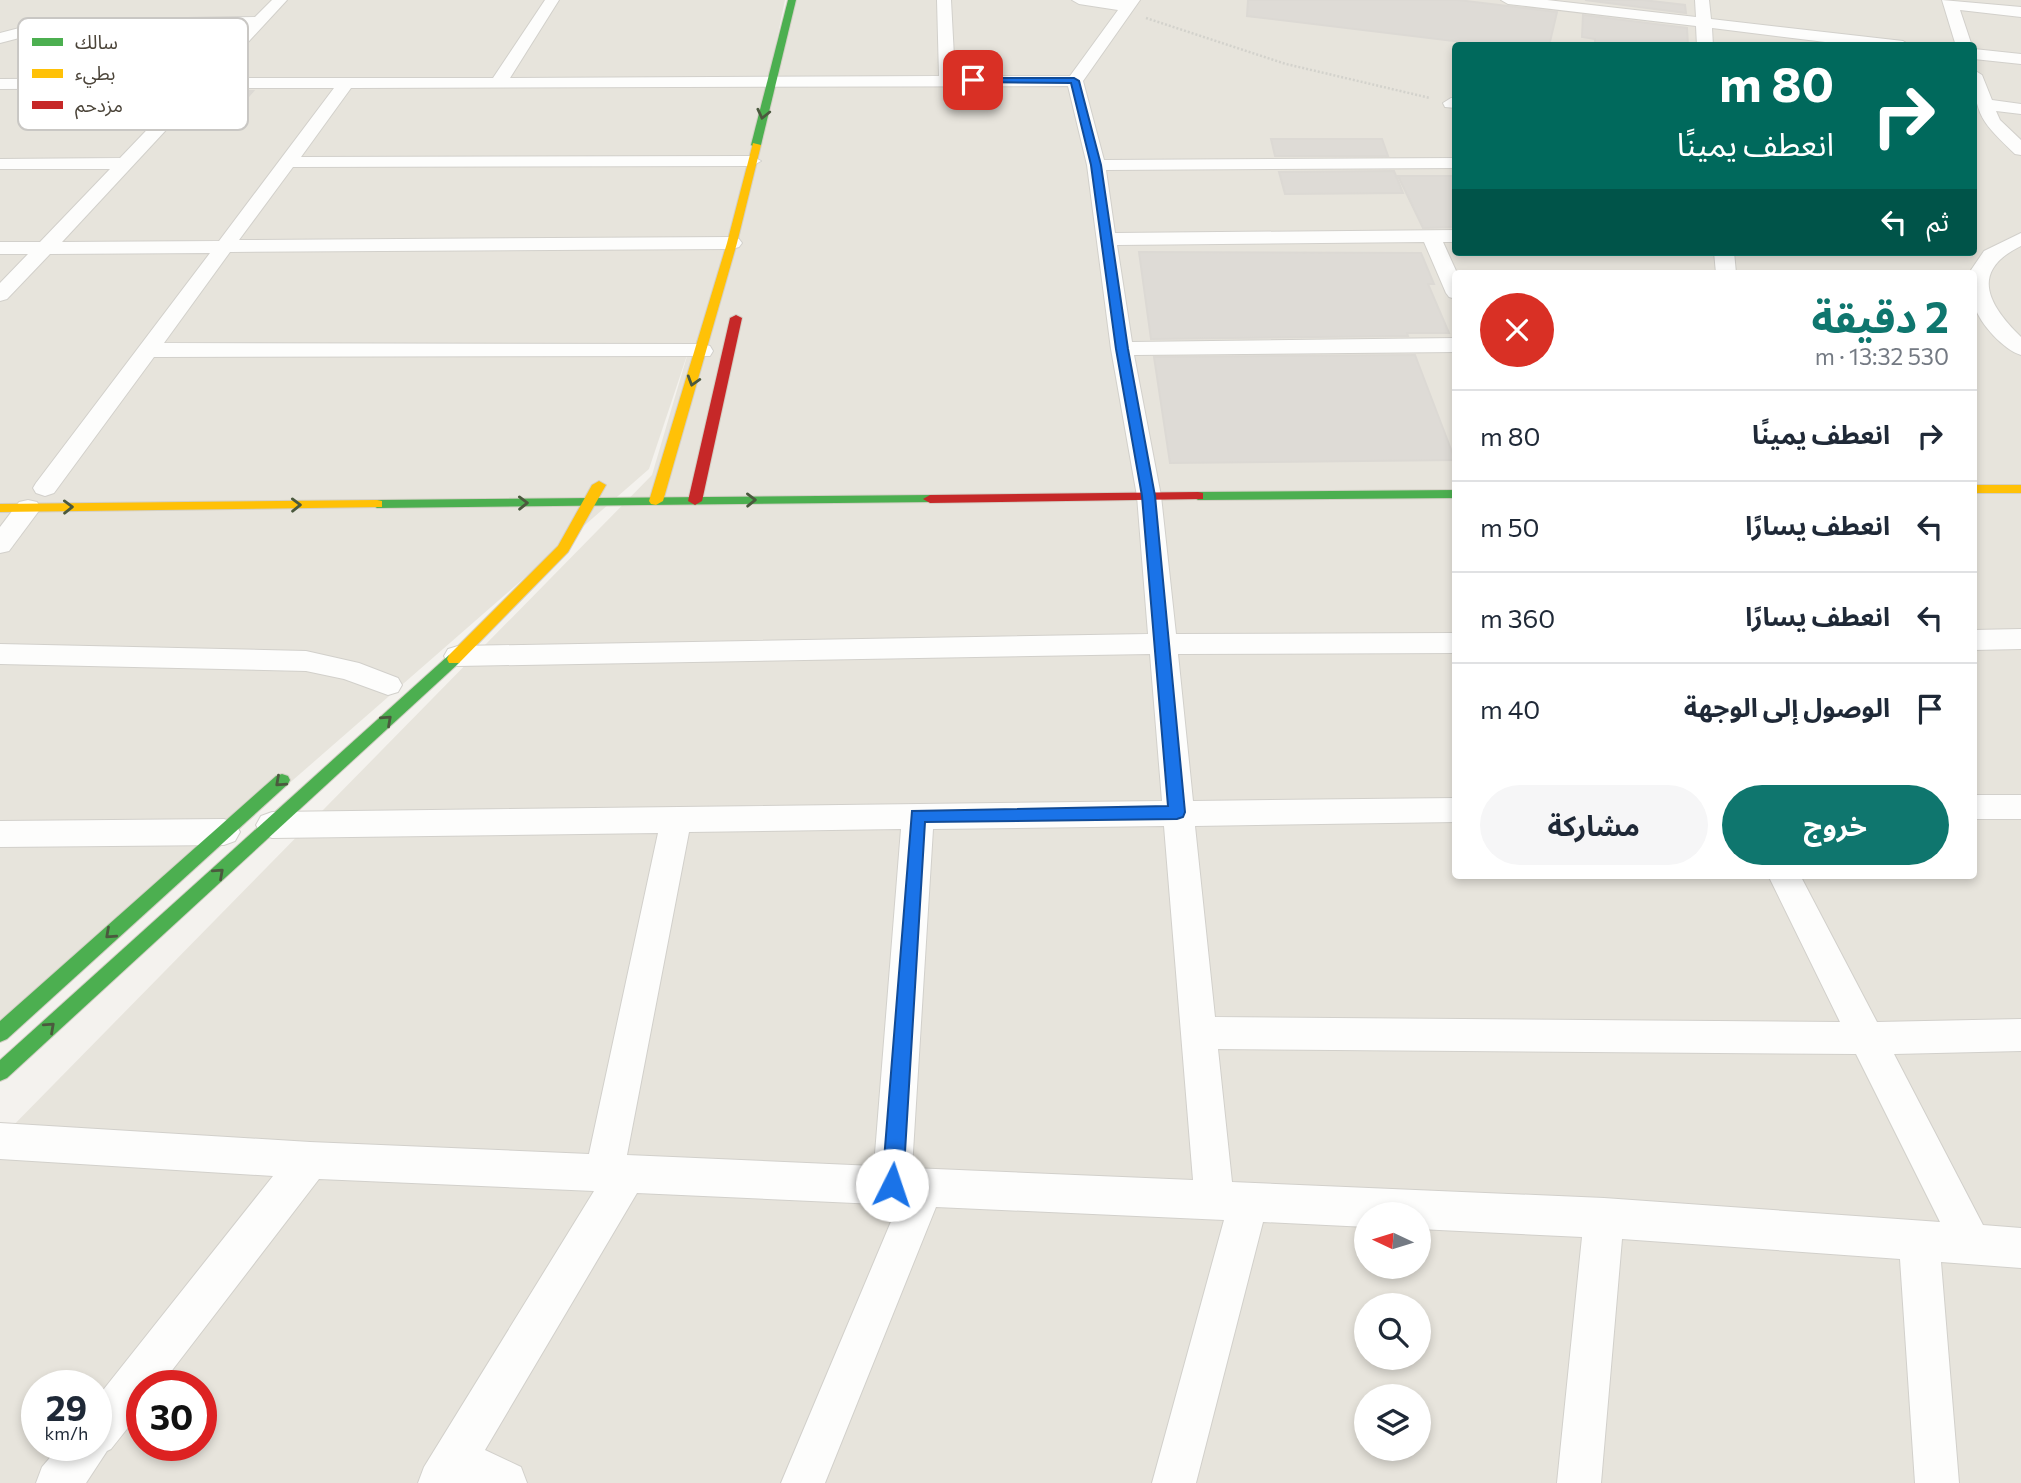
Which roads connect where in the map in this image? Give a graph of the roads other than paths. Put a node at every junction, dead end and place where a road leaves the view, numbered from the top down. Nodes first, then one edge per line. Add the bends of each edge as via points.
1 (280, 0) edge
2 (552, 0) edge
3 (792, 0) edge
4 (944, 0) edge
5 (1079, 0) edge
6 (1508, 0) edge
7 (1702, 0) edge
8 (1949, 2) edge
9 (1129, 5) edge
10 (2021, 12) edge
11 (248, 22) edge
12 (259, 22) junction
13 (1703, 23) junction
14 (18, 33) edge
15 (248, 34) edge
16 (0, 38) edge
17 (1705, 42) edge
18 (1868, 42) edge
19 (1963, 42) edge
20 (1977, 54) edge
21 (2021, 59) edge
22 (947, 80) junction
23 (771, 81) junction
24 (1074, 81) junction
25 (346, 83) junction
26 (498, 83) junction
27 (1977, 83) edge
28 (0, 84) edge
29 (18, 84) edge
30 (248, 84) edge
31 (1985, 104) junction
32 (2021, 109) edge
33 (158, 130) edge
34 (2021, 150) edge
35 (752, 161) junction
36 (287, 162) junction
37 (127, 163) junction
38 (1452, 163) edge
39 (0, 164) edge
40 (1096, 165) junction
41 (1431, 236) junction
42 (1452, 236) edge
43 (1105, 239) junction
44 (2021, 239) edge
45 (732, 243) junction
46 (223, 246) junction
47 (47, 247) junction
48 (0, 248) edge
49 (1452, 284) edge
50 (0, 295) edge
51 (741, 296) dead end
52 (1452, 345) edge
53 (2021, 348) edge
54 (146, 349) junction
55 (1122, 349) junction
56 (702, 351) junction
57 (1977, 477) edge
58 (2021, 477) edge
59 (1452, 482) edge
60 (681, 484) junction
61 (741, 484) dead end
62 (598, 485) dead end
63 (71, 488) dead end
64 (1977, 489) edge
65 (2021, 489) edge
66 (1147, 490) junction
67 (1452, 494) edge
68 (35, 495) junction
69 (656, 501) junction
70 (695, 501) junction
71 (592, 502) junction
72 (0, 508) edge
73 (572, 530) junction
74 (0, 545) edge
75 (539, 549) dead end
76 (2021, 639) edge
77 (1977, 640) edge
78 (1452, 643) edge
79 (1161, 644) junction
80 (0, 654) edge
81 (458, 656) junction
82 (388, 685) dead end
83 (296, 767) dead end
84 (1977, 807) edge
85 (2021, 807) edge
86 (1452, 810) edge
87 (1177, 812) junction
88 (918, 816) junction
89 (676, 820) junction
90 (272, 825) junction
91 (224, 832) junction
92 (0, 834) edge
93 (1786, 879) edge
94 (0, 1033) edge
95 (1198, 1033) junction
96 (2021, 1035) edge
97 (1867, 1038) junction
98 (0, 1072) edge
99 (0, 1141) edge
100 (310, 1160) junction
101 (615, 1173) junction
102 (909, 1186) junction
103 (1232, 1201) junction
104 (1604, 1218) junction
105 (1919, 1242) junction
106 (1972, 1245) junction
107 (2021, 1248) edge
108 (112, 1414) edge
109 (75, 1461) edge
110 (448, 1471) edge
111 (58, 1483) edge
112 (505, 1483) edge
113 (803, 1483) edge
114 (1174, 1483) edge
115 (1579, 1483) edge
116 (1937, 1483) edge

1 - 12 street
2 - 26 street
3 - 23 street
4 - 22 street
5 - 9 street
6 - 13 street
7 - 13 street
8 - 10 street
8 - 19 street
9 - 24 street
11 - 12 street
12 - 15 street
13 - 17 street
13 - 18 street
14 - 16 street
20 - 21 street
22 - 23 street
22 - 24 street
23 - 26 street
23 -> 35 street
24 - 40 street
25 - 26 street
25 - 30 street
25 - 36 street
27 - 31 street
28 - 29 street
31 - 32 street
31 - 34 street via 2000,132
33 - 37 street
35 - 36 street
35 - 45 street
36 - 46 street
37 - 39 street
37 - 47 street
38 - 40 street
40 - 43 street
41 - 42 street
41 - 43 street
41 - 49 street
43 - 55 street
44 - 53 street via 1989,257 1978,280 1986,308
45 - 46 street
45 - 56 street
46 - 47 street
46 - 54 street
47 - 48 street
47 - 50 street
51 - 60 street
52 - 55 street
54 - 56 street
54 - 68 street
55 - 66 street
56 -> 60 street
57 - 58 street
59 - 66 street
60 - 69 street
60 - 70 street
61 - 66 street
62 - 71 street
63 - 68 street
64 - 65 street
66 - 67 street
70 -> 66 street
66 - 79 street
68 -> 71 street
68 - 72 street
68 - 74 street
69 - 70 street
69 - 71 street
71 - 73 street
73 - 75 street
73 - 81 street via 555,558
76 - 77 street
78 - 79 street
79 - 81 street
79 - 87 street
80 - 82 street via 306,661
90 -> 81 street
83 -> 91 street
84 - 85 street
86 - 87 street
87 - 88 street
87 - 95 street
88 - 89 street
88 - 102 street
89 - 90 street
89 - 101 street
98 -> 90 street
91 - 92 street
91 -> 94 street
93 - 97 street
95 - 97 street
95 - 103 street
96 - 97 street
97 - 106 street
99 - 100 street
100 - 101 street
100 - 108 street
101 - 102 street
101 - 110 street
102 - 103 street
102 - 113 street
103 - 104 street
103 - 114 street
104 - 105 street
104 - 115 street
105 - 106 street
105 - 116 street
106 - 107 street
109 - 111 street
110 - 112 street

